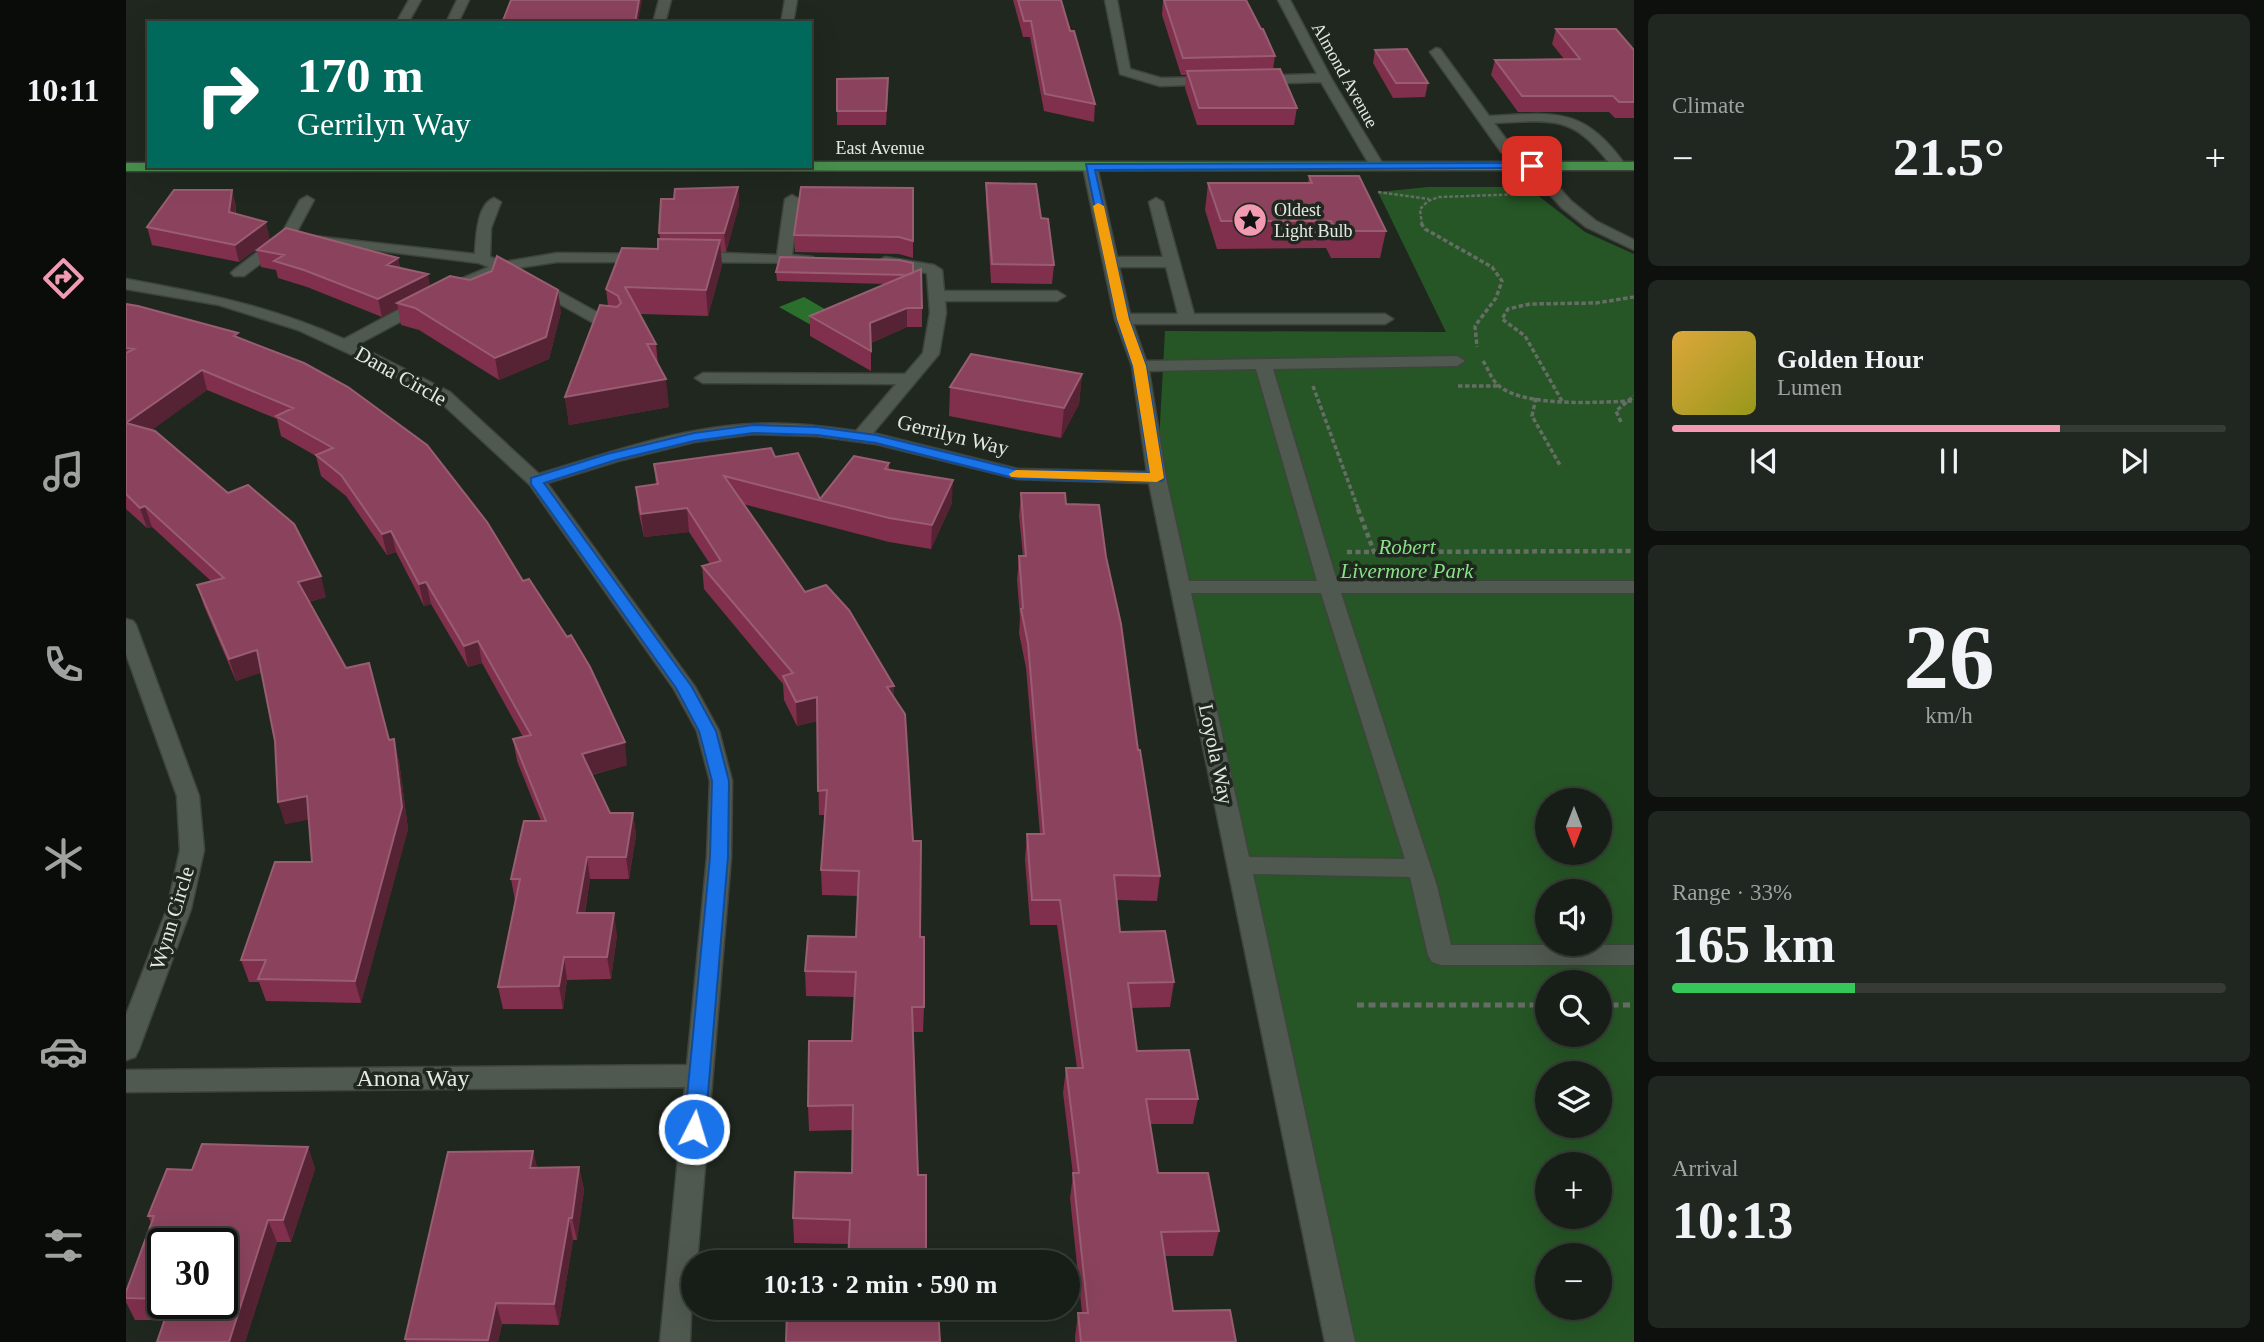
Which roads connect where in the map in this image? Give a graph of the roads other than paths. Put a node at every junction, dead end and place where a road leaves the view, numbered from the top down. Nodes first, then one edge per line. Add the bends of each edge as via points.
1 (415, 0) edge
2 (463, 0) edge
3 (665, 0) edge
4 (791, 0) edge
5 (1111, 0) edge
6 (1284, 0) edge
7 (403, 21) edge
8 (453, 21) edge
9 (660, 21) edge
10 (787, 21) edge
11 (1436, 52) dead end
12 (1325, 78) junction
13 (1228, 80) edge
14 (1242, 80) edge
15 (1485, 120) junction
16 (1377, 166) junction
17 (1532, 166) junction
18 (1619, 166) junction
19 (1634, 166) edge
20 (126, 167) edge
21 (147, 167) edge
22 (812, 167) edge
23 (1090, 167) junction
24 (792, 198) dead end
25 (307, 200) dead end
26 (494, 202) dead end
27 (1156, 202) dead end
28 (288, 236) junction
29 (1634, 246) edge
30 (482, 259) junction
31 (784, 260) junction
32 (822, 261) edge
33 (874, 262) edge
34 (1110, 262) junction
35 (1172, 262) junction
36 (504, 267) junction
37 (239, 273) dead end
38 (126, 284) edge
39 (937, 296) junction
40 (1057, 296) dead end
41 (1123, 319) junction
42 (1187, 319) junction
43 (1385, 319) dead end
44 (614, 328) edge
45 (344, 345) junction
46 (1457, 361) dead end
47 (1263, 364) junction
48 (1140, 366) junction
49 (703, 378) dead end
50 (908, 379) junction
51 (860, 437) junction
52 (1157, 478) junction
53 (536, 481) junction
54 (1180, 587) junction
55 (1329, 587) junction
56 (1634, 587) edge
57 (126, 625) edge
58 (1239, 866) junction
59 (1419, 868) junction
60 (1634, 955) edge
61 (126, 1049) edge
62 (699, 1076) junction
63 (126, 1081) edge
64 (675, 1342) edge
65 (1340, 1342) edge

1 - 7 street
2 - 8 street
3 - 9 street
4 - 10 street
5 - 13 street via 1124,71 1160,82
6 - 12 street, Almond Avenue
11 - 15 street
12 - 14 street
12 - 16 street, Almond Avenue
15 - 17 street via 1506,149
15 - 18 street via 1553,120 1578,125 1594,135
16 - 17 main road, East Avenue
16 - 23 main road, East Avenue
17 - 18 main road, East Avenue
17 - 29 street via 1591,224
18 - 19 main road, East Avenue
20 - 21 main road, East Avenue
22 - 23 main road, East Avenue
23 - 34 street, Loyola Way
24 - 31 street
25 - 28 street
26 - 30 street via 484,228
27 - 35 street
28 - 30 street
28 - 37 street
30 - 36 street
31 - 32 street
31 - 36 street via 544,258
33 - 39 street via 934,270
34 - 35 street
34 - 41 street, Loyola Way
35 - 42 street
36 - 44 street
36 - 45 street via 477,276
38 - 45 street, Dana Circle via 222,301
39 - 40 street
39 - 50 street via 931,354
41 - 42 street
41 - 48 street, Loyola Way
42 - 43 street
45 - 53 street, Dana Circle via 444,396
46 - 47 street
47 - 48 street
47 - 55 street
48 - 52 street, Loyola Way
49 - 50 street
50 - 51 street
51 - 52 street, Gerrilyn Way via 1018,474
51 - 53 street, Gerrilyn Way via 753,429 694,437
52 - 54 street, Loyola Way
53 - 62 street, Dana Circle via 684,687 708,731 721,781 720,832
54 - 55 street
54 - 58 street, Loyola Way
55 - 56 street
55 - 59 street
57 - 61 street, Wynn Circle via 188,796 192,850 179,909
58 - 59 street
58 - 65 street, Loyola Way
59 - 60 street via 1441,955
62 - 63 street, Anona Way
62 - 64 street, Dana Circle

